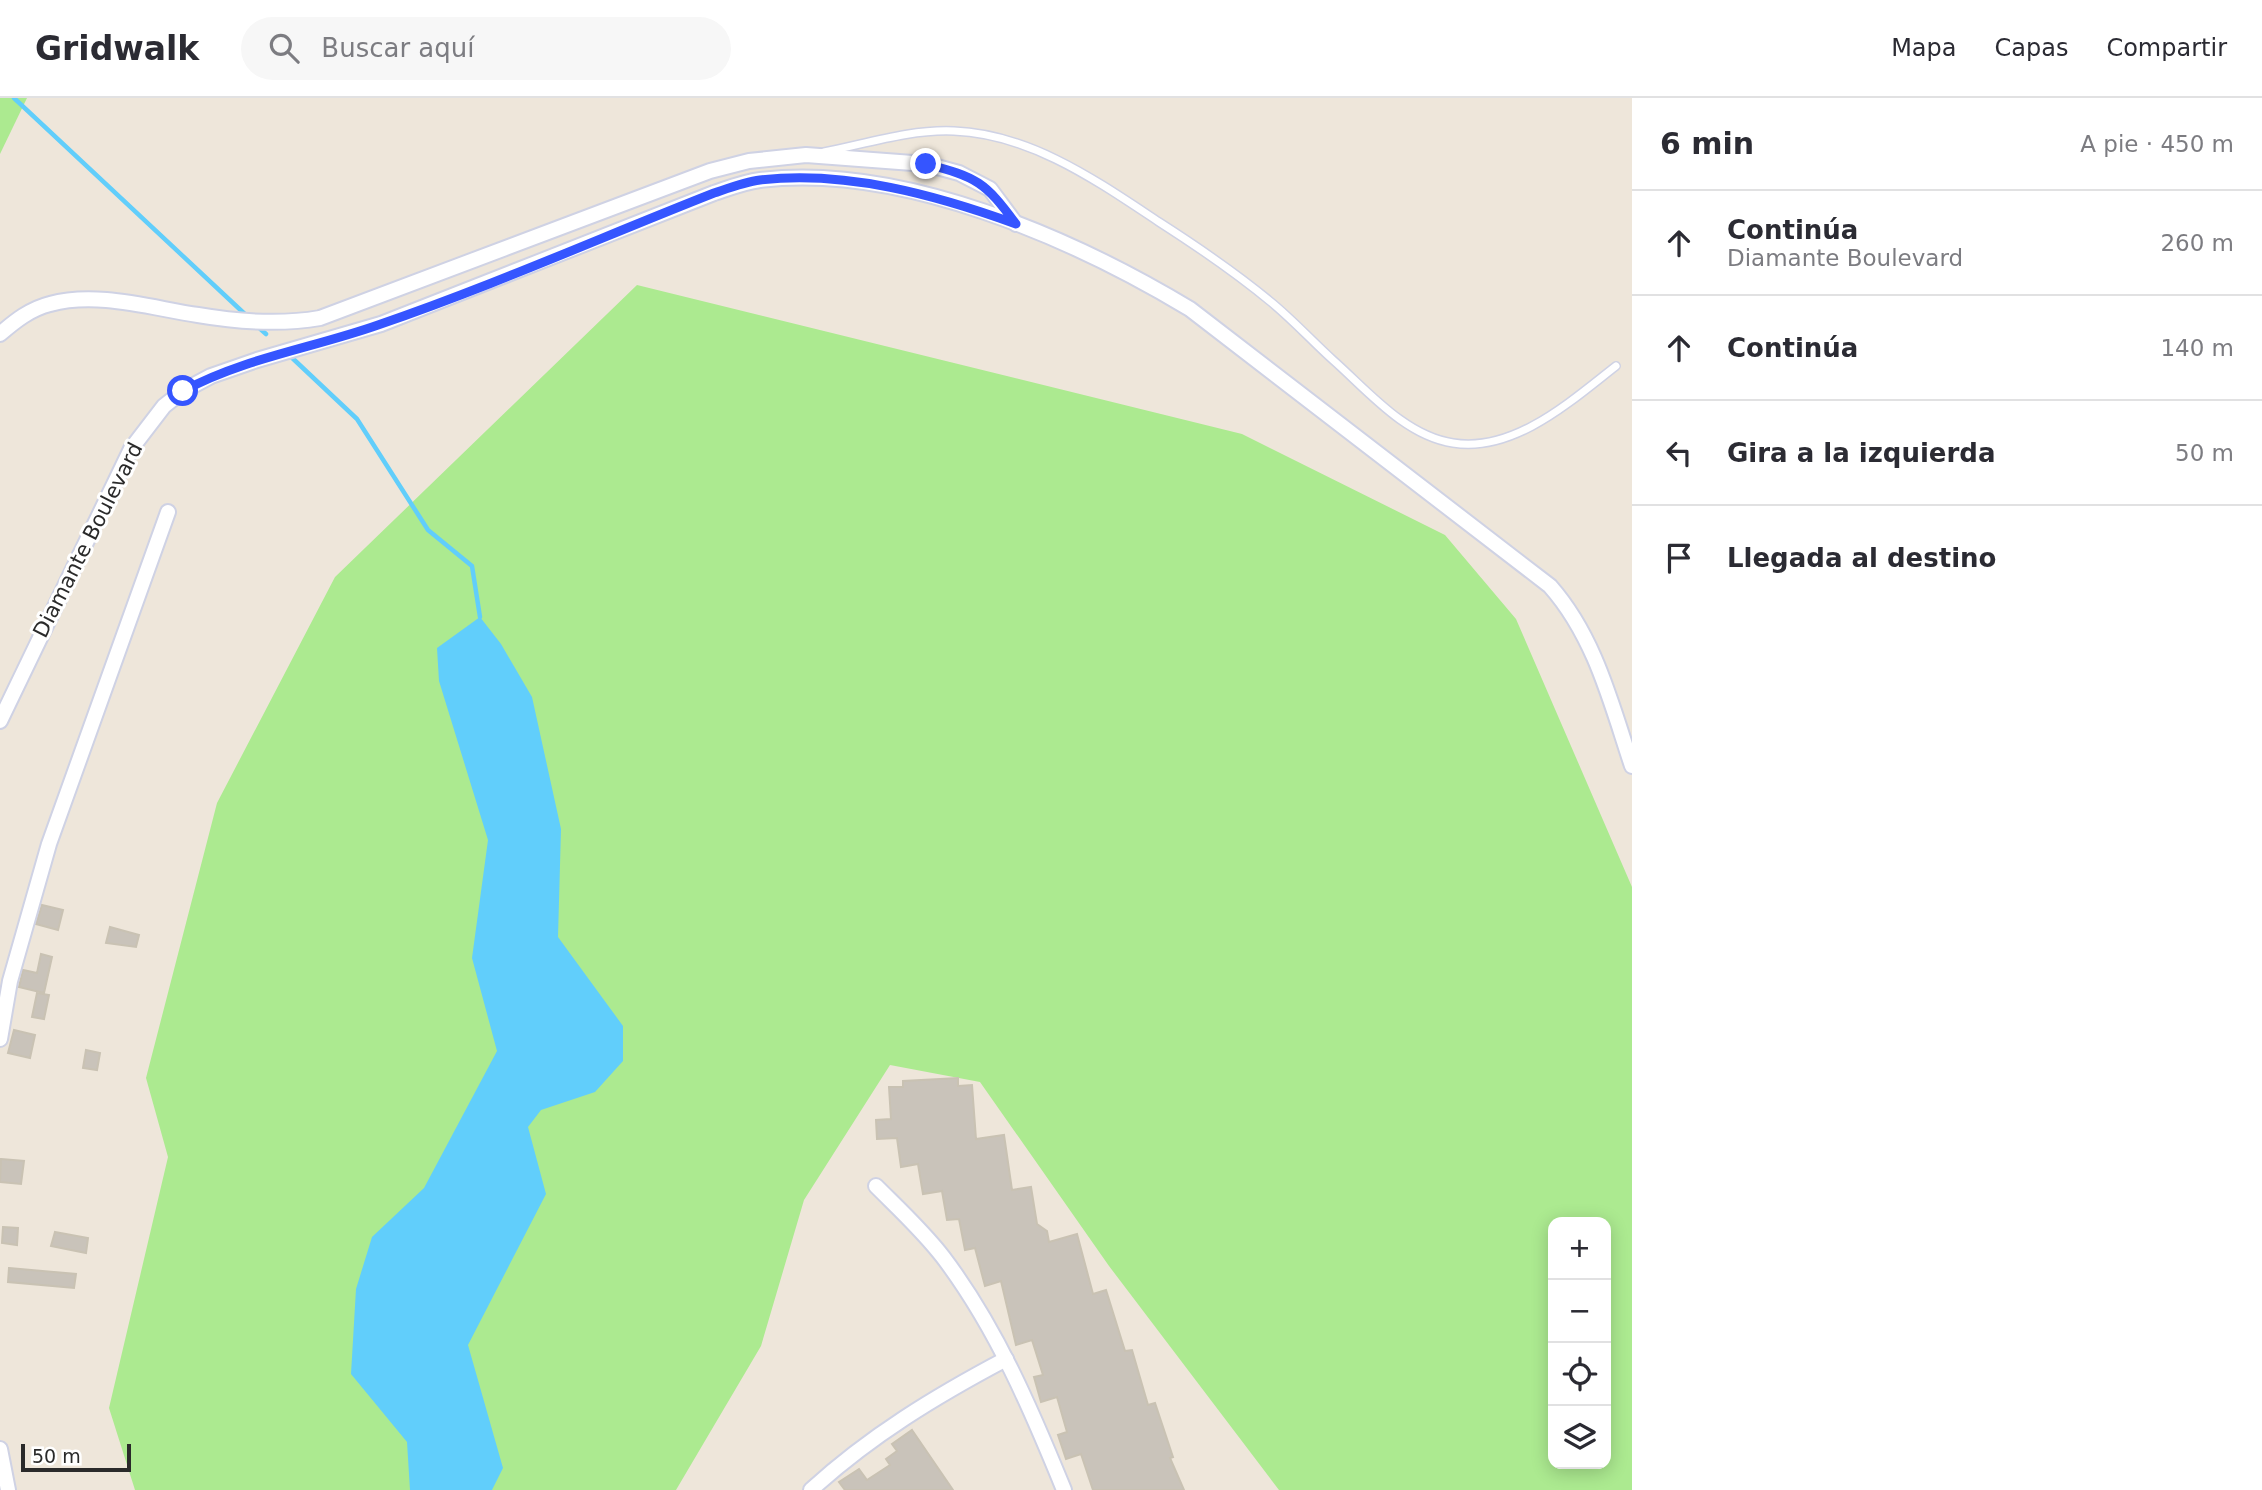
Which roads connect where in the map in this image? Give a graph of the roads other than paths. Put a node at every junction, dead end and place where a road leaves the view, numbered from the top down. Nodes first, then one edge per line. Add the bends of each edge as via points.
1 (806, 155) junction
2 (1016, 224) junction
3 (0, 334) edge
4 (1616, 366) dead end
5 (168, 512) dead end
6 (0, 721) edge
7 (1632, 766) edge
8 (0, 1039) edge
9 (876, 1186) dead end
10 (1006, 1359) junction
11 (0, 1448) edge
12 (8, 1490) edge
13 (811, 1490) edge
14 (1063, 1490) edge

1 - 2 street via 882,159 959,173 990,189
1 - 3 street via 710,171 320,318 290,323 253,321 69,299 32,310
1 - 4 lane via 953,131 1003,139 1051,156 1133,204 1245,281 1415,430 1452,443 1484,444 1523,429 1564,406
2 - 6 street, Diamante Boulevard via 968,207 859,183 758,180 714,193 381,324 211,376 164,406 131,449
2 - 7 street, Diamante Boulevard via 1133,274 1190,309 1527,565 1568,606 1586,636
5 - 8 street via 50,844 9,981
9 - 10 street via 942,1256
10 - 13 street via 874,1437
10 - 14 street
11 - 12 street

